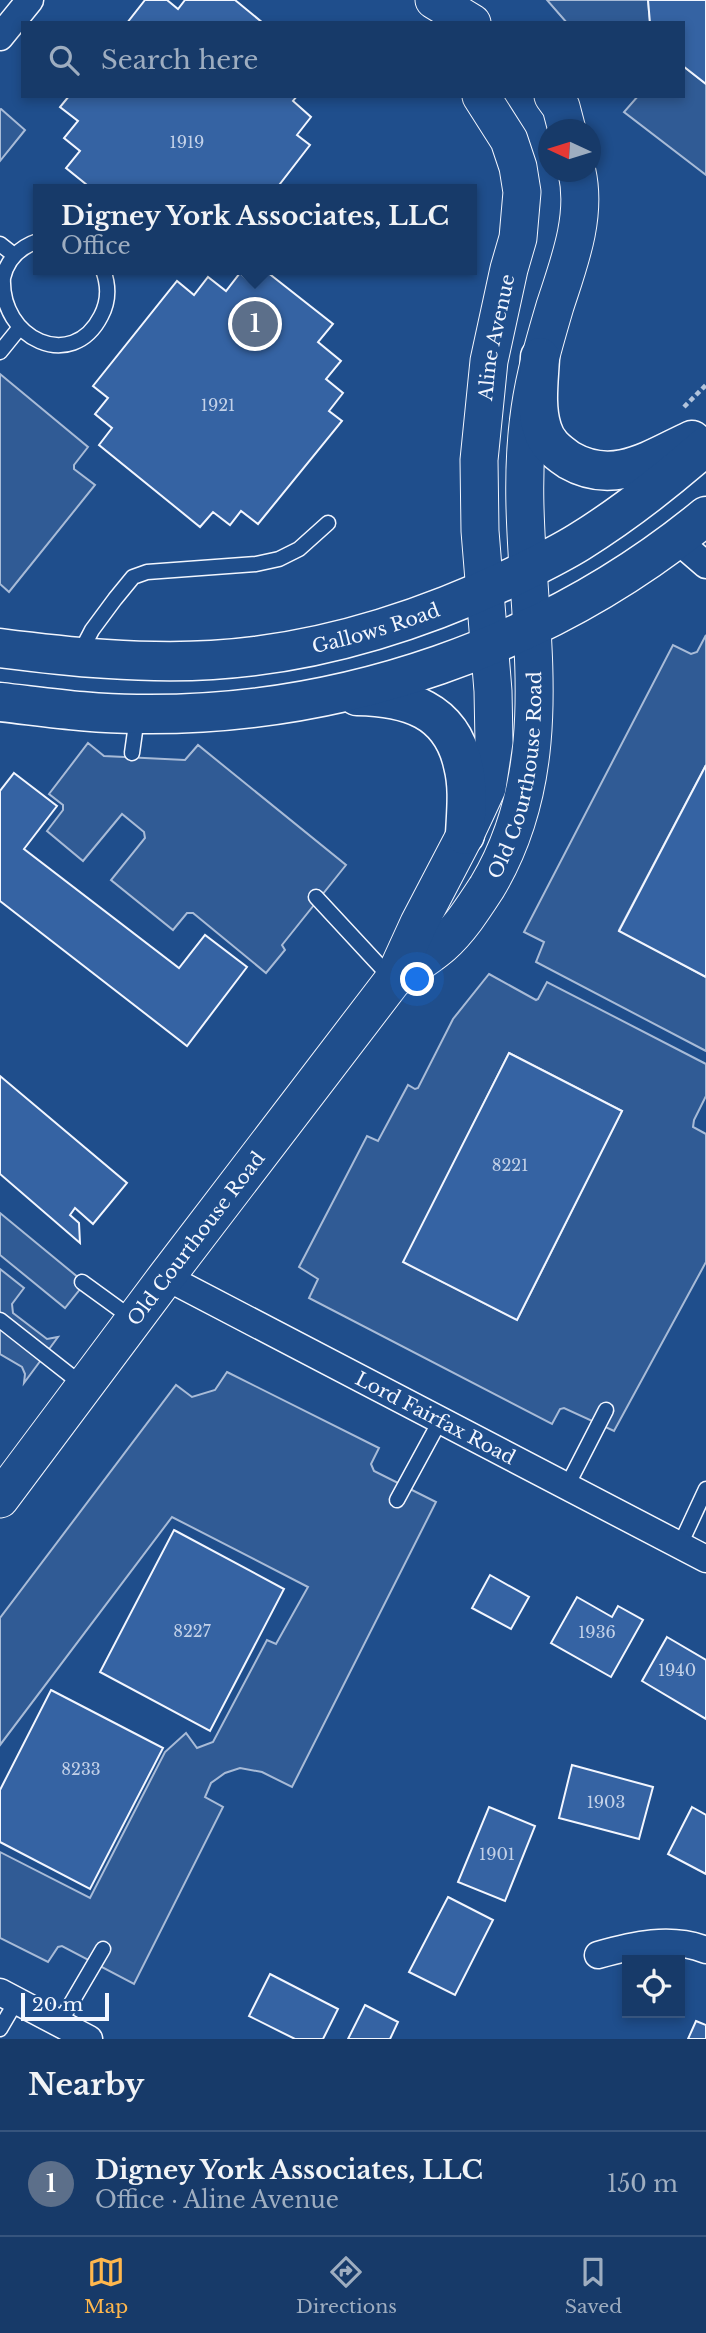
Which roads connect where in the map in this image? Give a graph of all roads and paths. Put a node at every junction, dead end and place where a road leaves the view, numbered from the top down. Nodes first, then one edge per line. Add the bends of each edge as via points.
1 (30, 0) edge
2 (418, 0) edge
3 (434, 0) edge
4 (430, 21) edge
5 (469, 21) edge
6 (0, 37) edge
7 (482, 98) edge
8 (554, 98) edge
9 (564, 119) edge
10 (578, 182) edge
11 (33, 242) edge
12 (0, 244) edge
13 (14, 256) junction
14 (104, 275) edge
15 (17, 331) junction
16 (0, 352) edge
17 (540, 357) junction
18 (706, 433) edge
19 (706, 446) edge
20 (328, 523) dead end
21 (692, 528) edge
22 (706, 565) edge
23 (527, 570) junction
24 (486, 590) junction
25 (533, 626) junction
26 (489, 645) junction
27 (0, 648) edge
28 (78, 657) junction
29 (337, 695) junction
30 (0, 702) edge
31 (137, 714) junction
32 (132, 753) dead end
33 (465, 835) junction
34 (316, 897) dead end
35 (393, 980) junction
36 (166, 1277) junction
37 (82, 1282) dead end
38 (0, 1320) edge
39 (134, 1320) junction
40 (85, 1386) junction
41 (606, 1410) dead end
42 (441, 1419) junction
43 (567, 1486) junction
44 (706, 1489) edge
45 (0, 1499) edge
46 (397, 1500) dead end
47 (680, 1545) junction
48 (706, 1559) edge
49 (103, 1949) dead end
50 (706, 1950) edge
51 (598, 1955) dead end
52 (8, 1996) edge
53 (60, 2024) junction
54 (0, 2029) edge
55 (89, 2039) edge

1 - 6 street
2 - 4 main road
3 - 5 main road
7 - 24 main road, Aline Avenue via 509,140 522,192 518,238 489,361 482,423 480,531
8 - 9 main road
10 - 17 main road via 580,214 571,256
11 - 13 lane
12 - 13 lane
13 - 15 lane via 5,269 1,302
14 - 15 lane via 106,308 84,337 49,346
15 - 16 lane
17 - 18 main road via 541,427 549,445 580,466 623,471
17 - 23 main road via 524,463
19 - 23 main road, Gallows Road via 637,503 577,544
20 - 28 lane via 299,549 279,559 133,577 92,630
21 - 22 street
21 - 25 main road via 620,579
23 - 24 main road, Gallows Road
23 - 25 main road, Old Courthouse Road
24 - 26 main road, Old Courthouse Road
24 - 28 main road, Gallows Road via 394,624 272,654 212,660
25 - 26 main road
25 - 35 main road, Old Courthouse Road via 536,701 527,783 498,868 443,945
26 - 29 main road via 456,660
26 - 33 main road, Old Courthouse Road via 494,741 487,788
27 - 28 main road, Gallows Road
29 - 31 main road via 209,712
29 - 33 main road via 408,701 443,725 464,765
30 - 31 main road
31 - 32 lane
33 - 35 main road, Old Courthouse Road
34 - 35 lane
35 - 36 main road, Old Courthouse Road
36 - 39 main road, Old Courthouse Road
36 - 42 street, Lord Fairfax Road
37 - 39 lane
38 - 40 lane
39 - 40 main road, Old Courthouse Road
40 - 45 main road, Old Courthouse Road
41 - 43 lane
42 - 43 street, Lord Fairfax Road
42 - 46 lane
43 - 47 street, Lord Fairfax Road
44 - 47 lane
47 - 48 street, Lord Fairfax Road
49 - 53 lane
50 - 51 street via 666,1943 632,1945
52 - 53 street
52 - 54 lane
53 - 55 street

